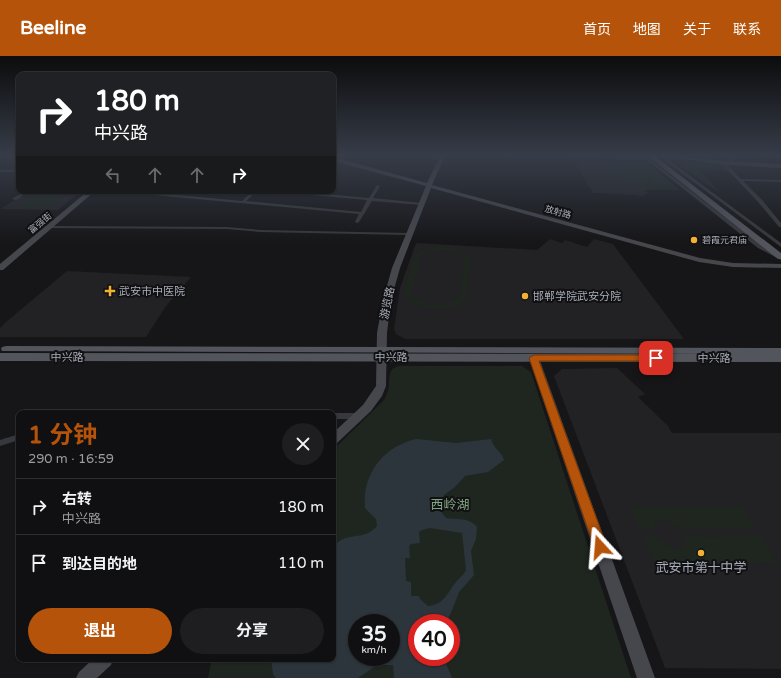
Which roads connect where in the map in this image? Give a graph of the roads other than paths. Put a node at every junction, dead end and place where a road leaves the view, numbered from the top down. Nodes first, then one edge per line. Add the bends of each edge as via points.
1 (429, 185) joint
2 (681, 185) edge
3 (688, 185) edge
4 (698, 185) edge
5 (744, 185) edge
6 (378, 186) dead end
7 (23, 194) edge
8 (88, 194) edge
9 (154, 194) edge
10 (252, 194) edge
11 (312, 194) edge
12 (14, 199) dead end
13 (370, 199) junction
14 (243, 202) junction
15 (422, 204) junction
16 (362, 214) junction
17 (357, 222) dead end
18 (781, 226) edge
19 (48, 228) junction
20 (410, 234) junction
21 (780, 248) edge
22 (781, 257) edge
23 (781, 266) edge
24 (0, 268) edge
25 (0, 349) edge
26 (781, 351) edge
27 (381, 354) junction
28 (0, 357) edge
29 (534, 358) junction
30 (781, 358) edge
31 (336, 416) edge
32 (358, 416) junction
33 (336, 437) edge
34 (16, 438) edge
35 (0, 442) edge
36 (102, 662) edge
37 (86, 678) edge
38 (646, 678) edge

1 - 15 street, 游览路
1 - 23 street, 放射路 via 699,260 733,266
2 - 22 street via 760,248
3 - 22 main road
4 - 21 main road
5 - 18 street
6 - 13 street
7 - 12 street
8 - 19 street, 富强街
9 - 14 street
10 - 14 street
11 - 13 street
13 - 15 street
13 - 16 street
14 - 16 street
15 - 20 street, 游览路
16 - 17 street
19 - 20 street via 227,228
19 - 24 street, 富强街
20 - 27 street, 游览路 via 396,268 387,300
25 - 27 main road, 中兴路
26 - 27 main road, 中兴路
27 - 28 main road, 中兴路
27 - 29 main road, 中兴路
27 - 32 street, 游览路 via 379,392 373,402
29 - 30 main road, 中兴路
29 - 38 street
31 - 32 street
32 - 33 street, 游览路
34 - 35 street
36 - 37 street

